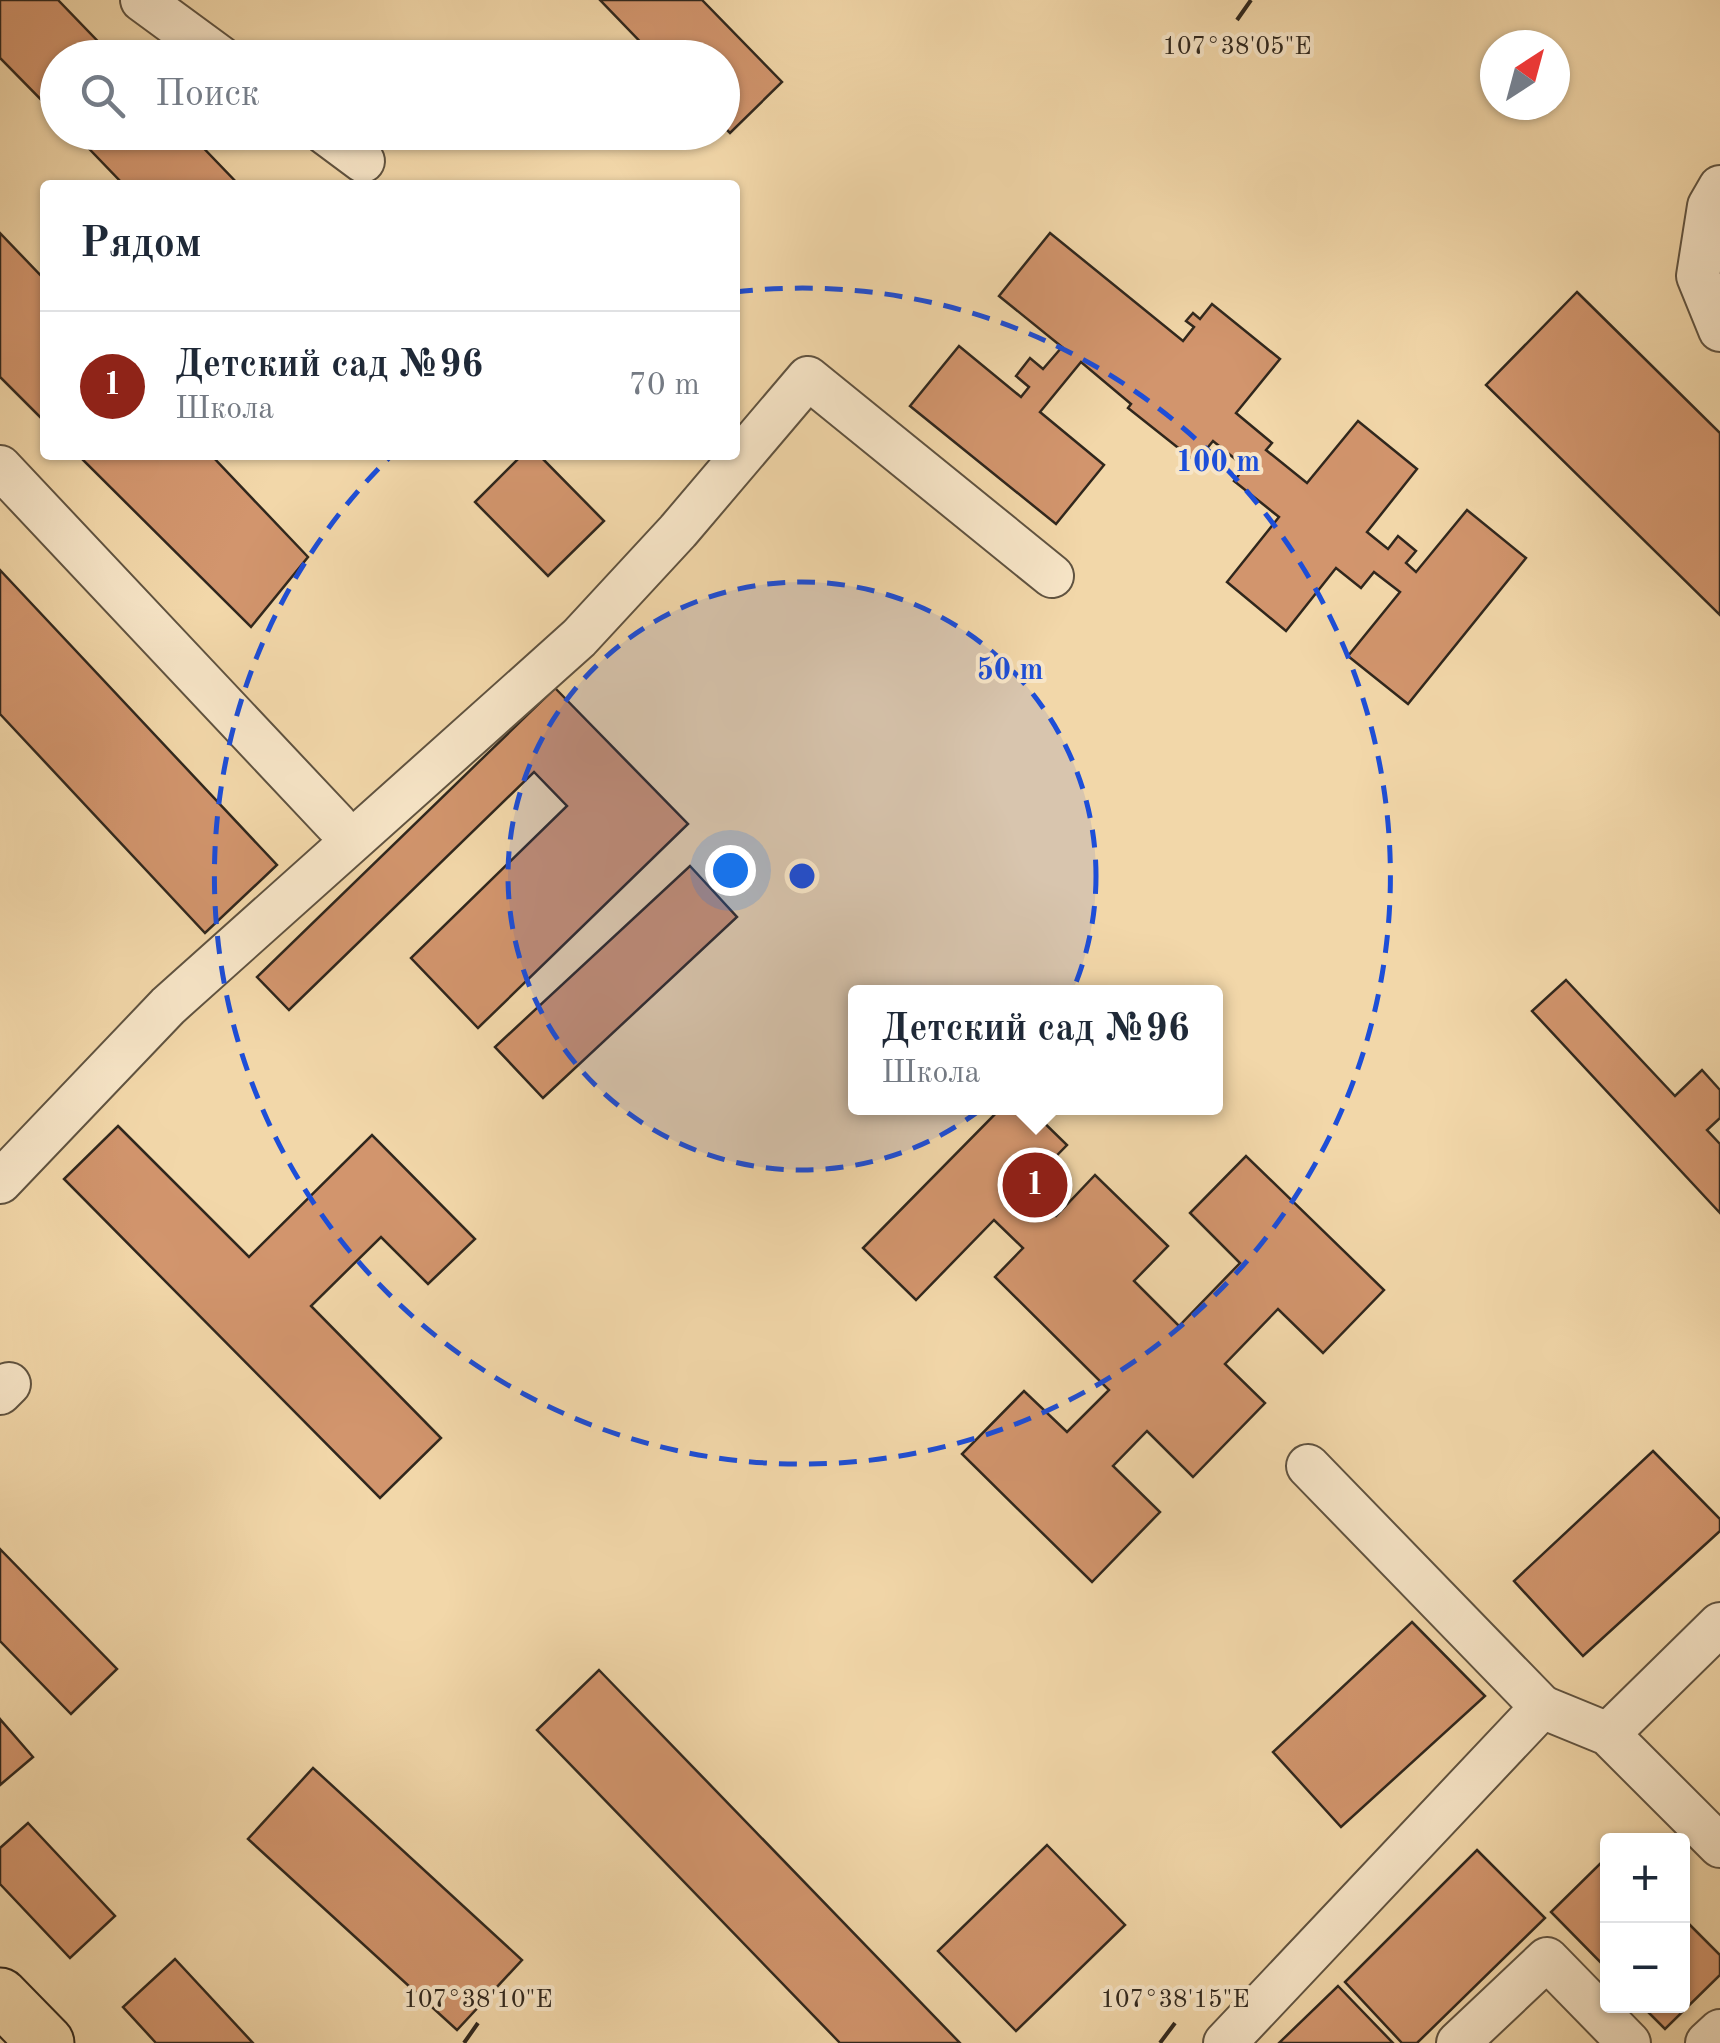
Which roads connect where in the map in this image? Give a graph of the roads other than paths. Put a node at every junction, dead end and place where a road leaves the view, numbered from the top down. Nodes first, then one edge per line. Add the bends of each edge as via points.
1 (142, 0) edge
2 (196, 40) edge
3 (349, 150) edge
4 (364, 161) dead end
5 (1720, 187) edge
6 (1720, 330) edge
7 (740, 459) edge
8 (739, 460) edge
9 (0, 467) edge
10 (1052, 576) dead end
11 (336, 824) dead end
12 (6, 1165) edge
13 (1308, 1466) dead end
14 (1720, 1624) edge
15 (1542, 1707) junction
16 (1608, 1734) junction
17 (1720, 1846) edge
18 (1720, 2031) edge
19 (1225, 2043) edge
20 (1458, 2043) edge
21 (1629, 2043) edge
22 (1707, 2043) edge

1 - 2 lane
3 - 4 lane
5 - 6 lane via 1708,206 1698,276
7 - 10 lane via 808,378
8 - 12 lane via 580,638 168,1006
9 - 11 lane
13 - 15 lane
14 - 16 lane
15 - 16 lane
15 - 19 lane
16 - 17 lane
18 - 22 lane
20 - 21 lane via 1547,1959

